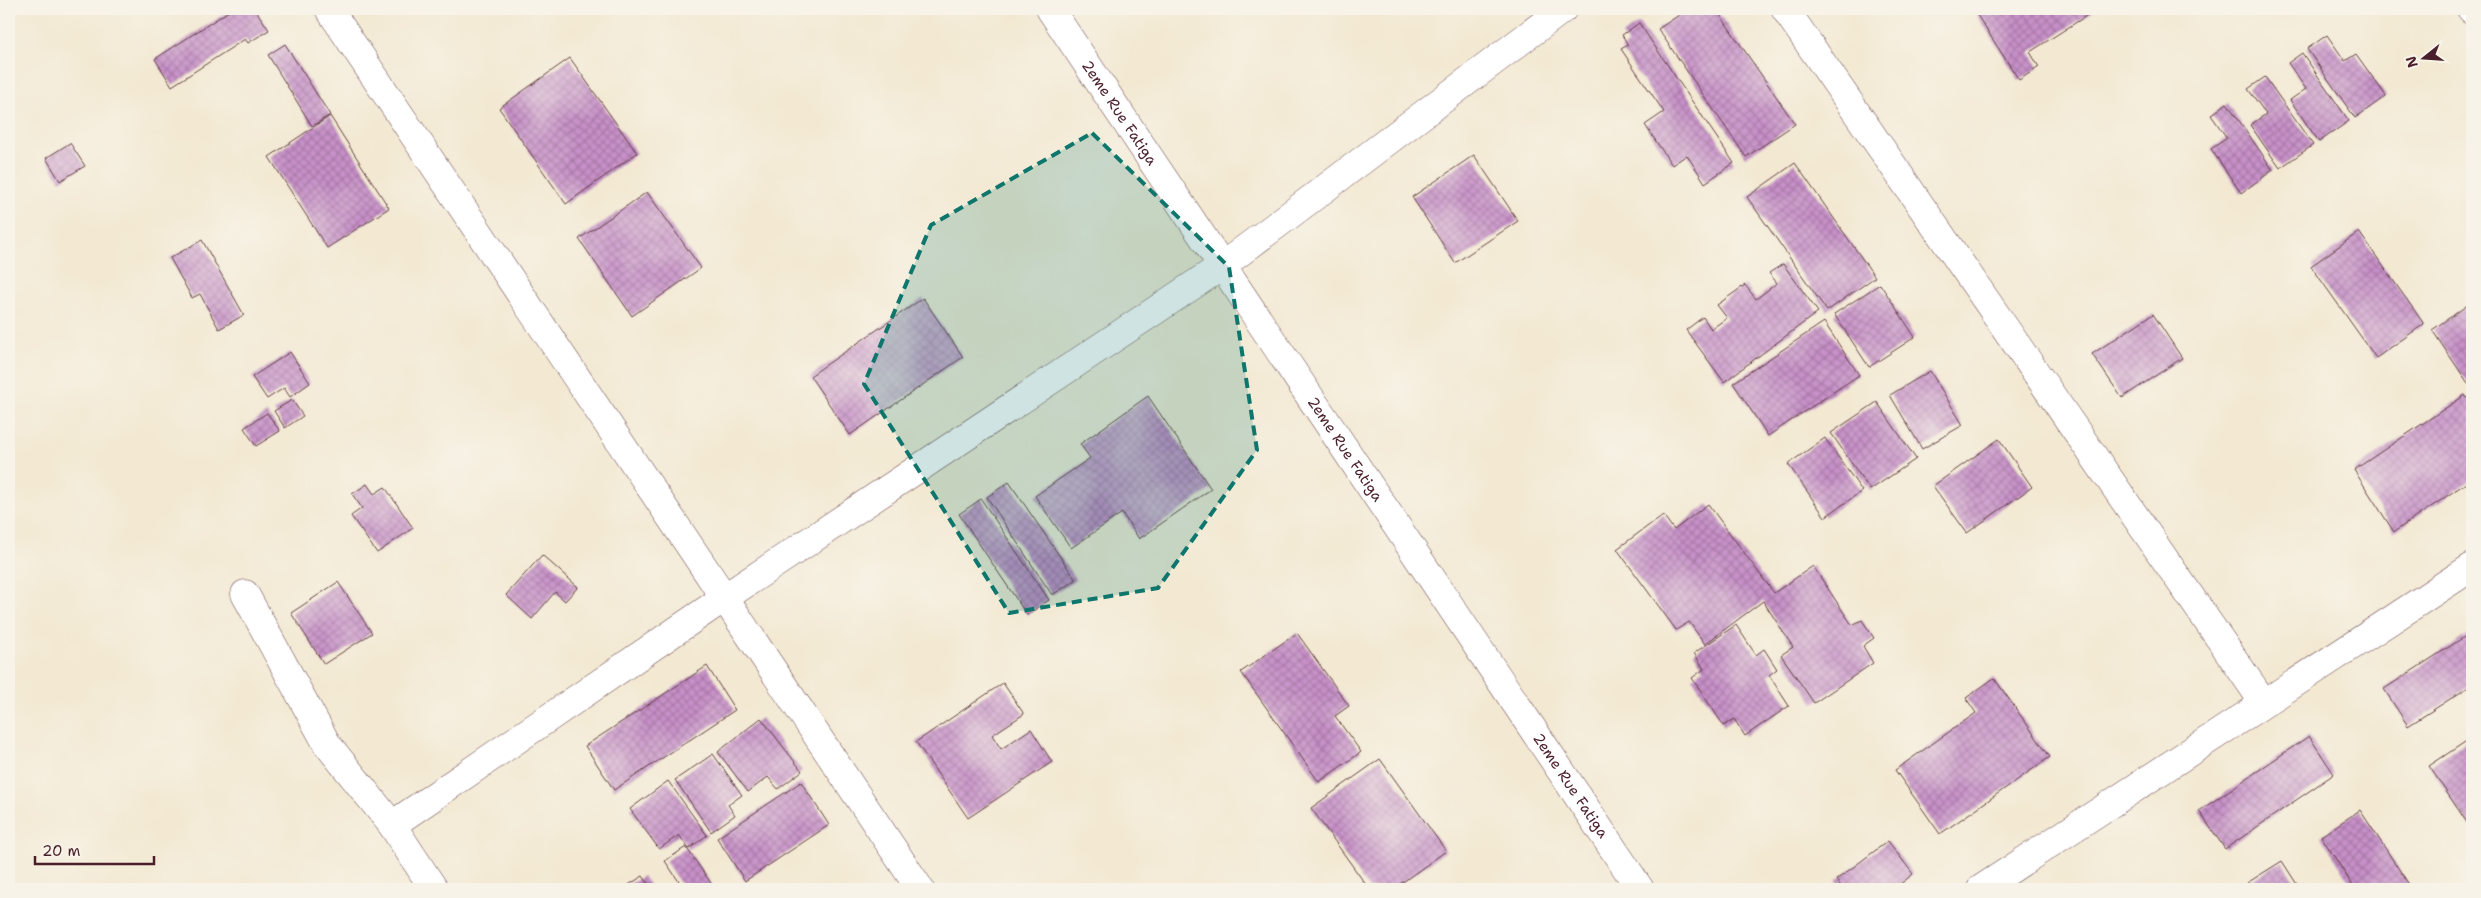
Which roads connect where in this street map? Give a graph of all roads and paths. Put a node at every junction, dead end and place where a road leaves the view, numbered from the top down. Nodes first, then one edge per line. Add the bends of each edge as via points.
1 (329, 9) edge
2 (1050, 9) edge
3 (1563, 9) edge
4 (1785, 9) edge
5 (1222, 266) junction
6 (2472, 568) edge
7 (245, 594) dead end
8 (724, 598) junction
9 (2264, 704) junction
10 (392, 825) junction
11 (434, 889) edge
12 (920, 889) edge
13 (1640, 889) edge
14 (1981, 889) edge

1 - 8 street
2 - 5 street, 2eme Rue Fatiga
3 - 5 street
4 - 9 street
5 - 8 street
5 - 13 street, 2eme Rue Fatiga
6 - 9 street
7 - 10 street via 327,744
8 - 10 street
8 - 12 street
9 - 14 street
10 - 11 street

